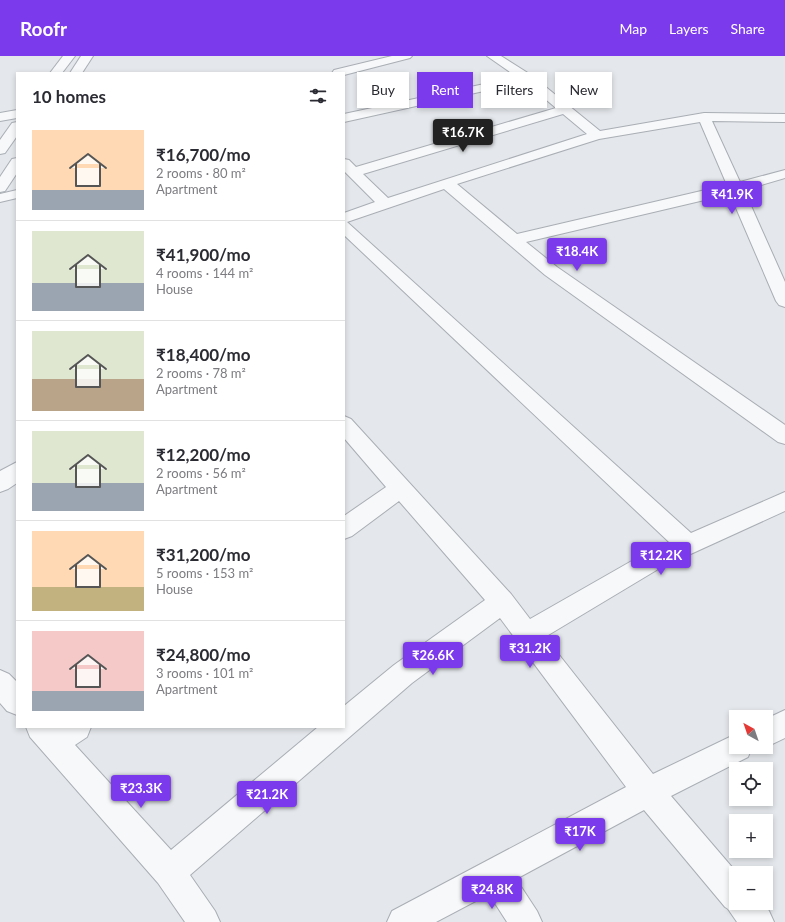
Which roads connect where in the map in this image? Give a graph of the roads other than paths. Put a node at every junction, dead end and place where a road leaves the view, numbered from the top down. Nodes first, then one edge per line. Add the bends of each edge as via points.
1 (69, 56) edge
2 (87, 56) edge
3 (406, 56) edge
4 (493, 56) edge
5 (57, 72) edge
6 (77, 72) edge
7 (342, 72) edge
8 (518, 72) edge
9 (481, 88) edge
10 (547, 94) edge
11 (566, 109) junction
12 (16, 114) edge
13 (0, 117) edge
14 (704, 117) junction
15 (345, 118) edge
16 (785, 118) edge
17 (16, 127) edge
18 (597, 135) junction
19 (0, 150) edge
20 (16, 164) edge
21 (348, 167) edge
22 (785, 174) edge
23 (446, 183) junction
24 (0, 188) edge
25 (735, 188) junction
26 (16, 194) edge
27 (0, 198) edge
28 (385, 204) junction
29 (345, 218) edge
30 (345, 227) edge
31 (514, 240) junction
32 (785, 301) edge
33 (345, 425) edge
34 (785, 436) edge
35 (16, 472) edge
36 (0, 483) edge
37 (401, 488) junction
38 (785, 501) edge
39 (345, 528) edge
40 (688, 544) junction
41 (502, 602) junction
42 (527, 634) junction
43 (0, 683) edge
44 (16, 700) edge
45 (345, 723) edge
46 (785, 724) edge
47 (339, 728) edge
48 (773, 730) edge
49 (57, 732) edge
50 (729, 752) edge
51 (648, 792) junction
52 (169, 872) junction
53 (494, 874) junction
54 (729, 888) edge
55 (748, 910) edge
56 (204, 922) edge
57 (403, 922) edge
58 (526, 922) edge
59 (758, 922) edge

1 - 5 street
2 - 6 street
3 - 7 street
4 - 8 street
9 - 15 street
10 - 11 street
11 - 18 street
11 - 21 street
12 - 13 street
14 - 16 street
14 - 18 street
14 - 25 street
17 - 19 street
18 - 23 street
20 - 24 street
21 - 28 street
22 - 25 street
23 - 28 street
23 - 31 street
25 - 31 street
25 - 32 street
26 - 27 street
28 - 29 street
30 - 40 street
31 - 34 street via 551,271
33 - 37 street
35 - 36 street
37 - 39 street
37 - 41 street
38 - 40 street
40 - 42 street via 652,561
41 - 42 street
41 - 45 street via 403,674
42 - 51 street
43 - 44 street
46 - 48 street
47 - 52 street
49 - 52 street
50 - 51 street
51 - 53 street
51 - 54 street
52 - 56 street
53 - 57 street
53 - 58 street
55 - 59 street

